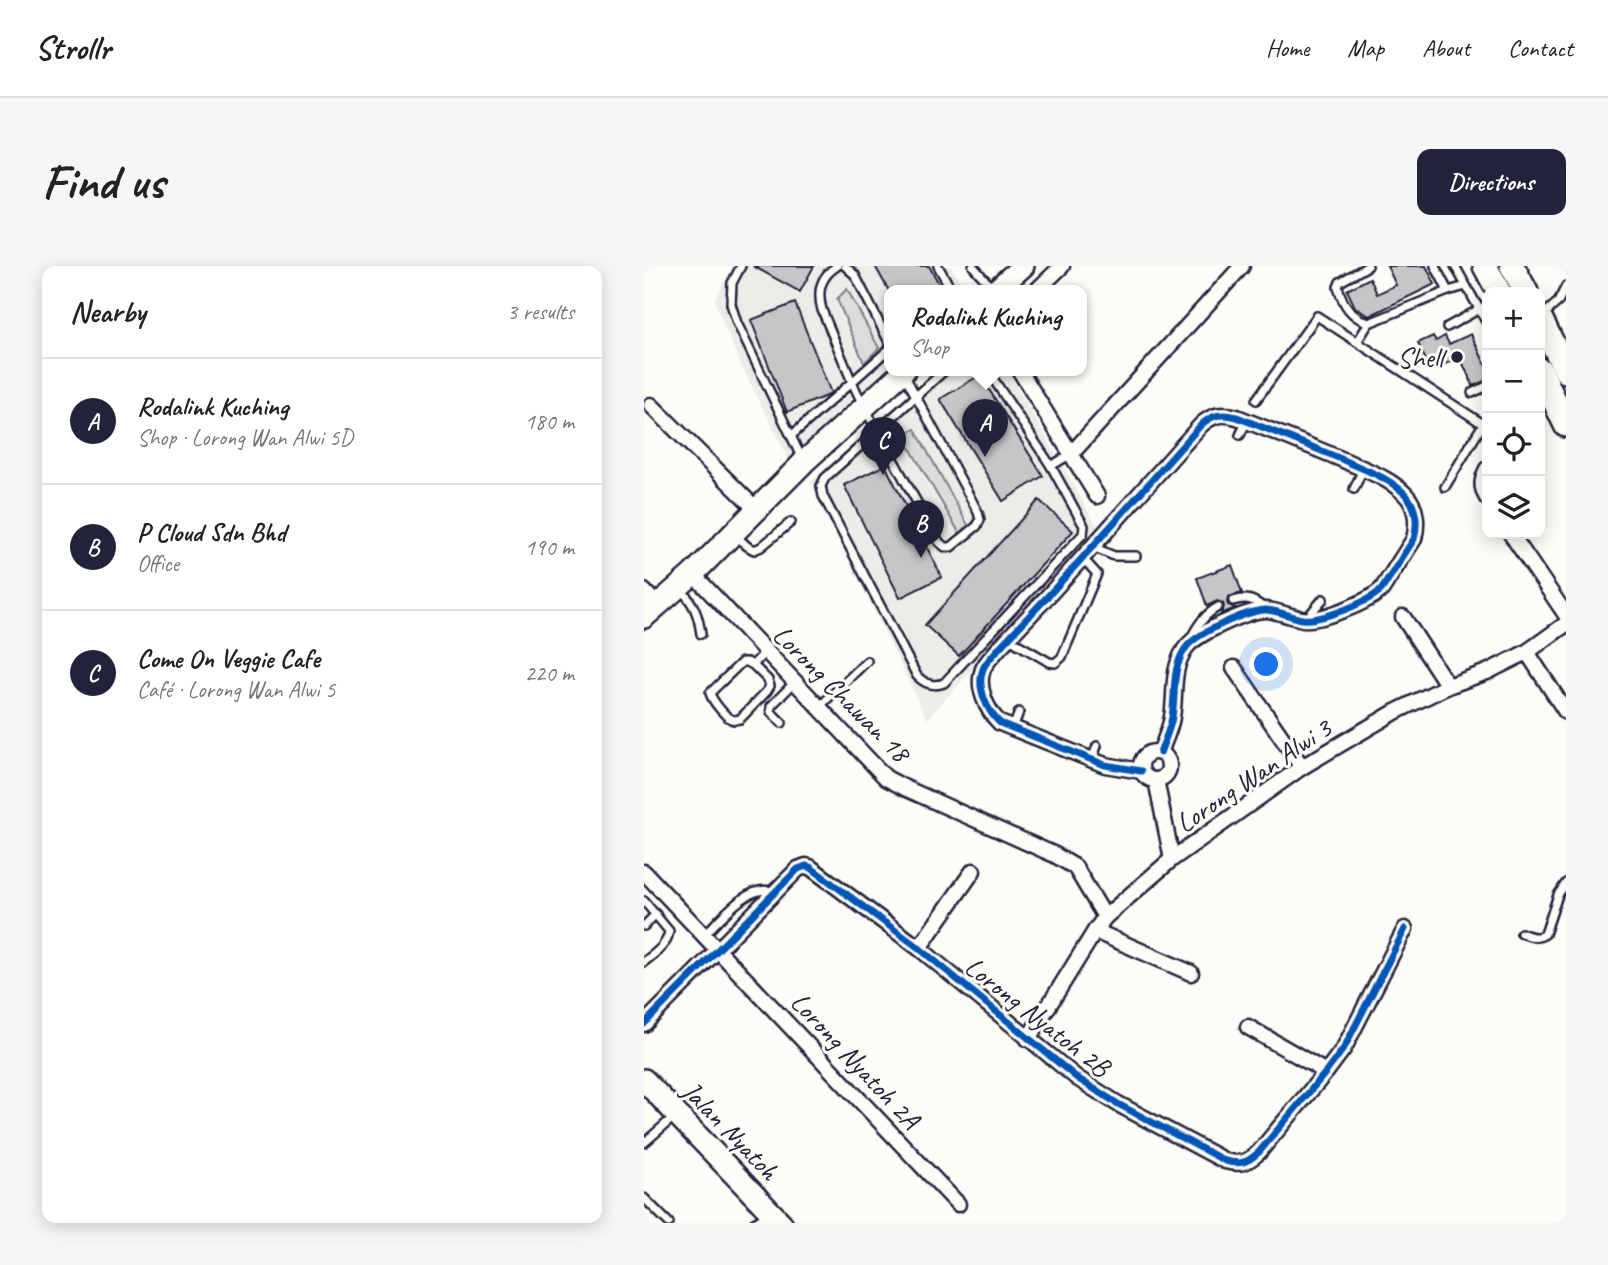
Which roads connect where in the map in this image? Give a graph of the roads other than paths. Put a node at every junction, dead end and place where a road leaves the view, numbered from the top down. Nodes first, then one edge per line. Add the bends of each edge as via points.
1 (741, 266) edge
2 (837, 266) edge
3 (845, 266) edge
4 (938, 266) edge
5 (973, 266) edge
6 (1023, 266) edge
7 (1062, 266) edge
8 (1242, 266) edge
9 (1368, 266) edge
10 (1435, 266) edge
11 (1455, 266) edge
12 (1485, 266) edge
13 (1512, 266) edge
14 (949, 285) edge
15 (990, 285) edge
16 (1002, 285) edge
17 (1042, 285) edge
18 (1466, 286) junction
19 (1566, 286) edge
20 (1496, 287) edge
21 (1523, 287) edge
22 (1448, 291) junction
23 (1482, 304) edge
24 (1482, 307) edge
25 (1545, 314) edge
26 (1369, 323) junction
27 (1447, 327) dead end
28 (1545, 327) edge
29 (884, 332) edge
30 (1357, 342) junction
31 (884, 353) edge
32 (1564, 359) edge
33 (898, 376) edge
34 (906, 376) edge
35 (938, 376) edge
36 (991, 376) edge
37 (1023, 376) edge
38 (852, 382) junction
39 (1545, 387) edge
40 (1482, 388) edge
41 (1472, 393) dead end
42 (915, 396) junction
43 (1256, 400) dead end
44 (651, 405) dead end
45 (864, 407) junction
46 (1247, 421) junction
47 (1482, 421) edge
48 (1566, 425) edge
49 (1482, 428) edge
50 (877, 431) junction
51 (1240, 435) dead end
52 (791, 436) junction
53 (1071, 454) junction
54 (804, 462) junction
55 (1051, 467) junction
56 (1363, 469) junction
57 (1445, 487) dead end
58 (1354, 489) dead end
59 (1097, 496) dead end
60 (756, 509) junction
61 (791, 522) dead end
62 (733, 533) junction
63 (1514, 539) edge
64 (1093, 547) junction
65 (1136, 556) dead end
66 (1079, 561) junction
67 (686, 580) junction
68 (1323, 599) dead end
69 (1233, 601) dead end
70 (648, 605) edge
71 (1218, 607) dead end
72 (1267, 610) junction
73 (1566, 615) edge
74 (1403, 617) dead end
75 (1305, 620) junction
76 (1566, 624) edge
77 (701, 634) dead end
78 (1008, 638) junction
79 (1186, 647) junction
80 (766, 651) junction
81 (1527, 652) junction
82 (867, 661) dead end
83 (753, 665) junction
84 (1234, 668) dead end
85 (795, 682) junction
86 (1448, 686) junction
87 (819, 707) junction
88 (1019, 712) dead end
89 (1566, 712) edge
90 (782, 723) dead end
91 (1013, 727) junction
92 (1097, 746) dead end
93 (1160, 753) junction
94 (1092, 760) junction
95 (1302, 767) junction
96 (1141, 771) junction
97 (1156, 780) junction
98 (1172, 859) junction
99 (973, 871) dead end
100 (644, 872) edge
101 (1566, 883) edge
102 (775, 892) junction
103 (644, 901) edge
104 (656, 914) junction
105 (1105, 917) junction
106 (644, 926) edge
107 (1405, 929) dead end
108 (1095, 931) junction
109 (1521, 933) dead end
110 (704, 935) junction
111 (919, 948) junction
112 (718, 950) junction
113 (644, 962) edge
114 (1191, 973) dead end
115 (644, 1024) edge
116 (1248, 1027) dead end
117 (1028, 1039) junction
118 (1325, 1072) junction
119 (644, 1080) edge
120 (677, 1114) junction
121 (644, 1143) edge
122 (644, 1198) edge
123 (958, 1204) dead end
124 (772, 1220) edge
125 (669, 1223) edge

1 - 52 lane via 732,283 731,304
2 - 38 lane via 825,277 819,298
3 - 29 lane via 855,275
4 - 14 lane
5 - 15 lane
6 - 16 street
7 - 17 street
8 - 53 street
9 - 26 lane via 1338,287 1350,312
10 - 22 lane
11 - 18 lane
12 - 20 main road
13 - 21 main road
18 - 22 lane
18 - 23 lane
19 - 25 lane
22 - 26 lane
24 - 27 lane
26 - 30 lane
28 - 32 main road
30 - 43 lane via 1317,316
30 - 47 lane
31 - 38 lane
33 - 45 street
34 - 42 lane
35 - 42 lane
36 - 55 lane
37 - 53 street
38 - 45 lane
38 - 52 lane
39 - 48 main road
40 - 41 lane
42 - 50 lane
42 - 50 lane via 978,512 977,526 951,547 939,542
44 - 60 street
45 - 50 lane
45 - 54 street
46 - 51 lane
46 - 56 street
46 - 64 street via 1223,414 1206,420
49 - 57 lane
50 - 55 lane via 825,478 822,496 917,676 928,684 943,682 1083,534 1084,526
52 - 54 lane
53 - 55 lane
53 - 59 street
54 - 60 street
56 - 58 lane
56 - 75 street via 1382,477 1409,499 1415,514 1414,539 1376,595
60 - 62 street
61 - 62 lane via 754,550
62 - 67 street
63 - 73 street
64 - 65 lane via 1114,556
64 - 66 street
66 - 78 street
66 - 78 lane via 1097,574 1062,657 1049,662
67 - 70 street
67 - 77 lane
67 - 80 street, Lorong Chawan 18
68 - 75 lane
69 - 72 lane via 1254,600
71 - 79 lane via 1201,620
72 - 75 street
72 - 79 street via 1217,626
74 - 86 street
76 - 81 street, Lorong Wan Alwi 3
78 - 91 street via 987,662 981,679 992,716
79 - 93 street via 1176,670 1172,718
80 - 83 lane
80 - 85 street, Lorong Chawan 18
81 - 86 street, Lorong Wan Alwi 3
81 - 89 street
82 - 87 lane
83 - 83 lane via 742,662 710,693 729,718 740,719 770,685
84 - 95 street
85 - 87 street, Lorong Chawan 18
85 - 90 lane via 771,706
86 - 95 street, Lorong Wan Alwi 3
87 - 105 street, Lorong Chawan 18 via 886,778 1075,867
88 - 91 lane
91 - 94 street
92 - 94 lane
93 - 96 street via 1147,754
93 - 97 street via 1169,768
94 - 96 street
95 - 98 street, Lorong Wan Alwi 3
96 - 97 street
97 - 98 street
98 - 105 street, Lorong Wan Alwi 3
99 - 111 street
100 - 110 street, Lorong Nyatoh 2A
101 - 109 lane via 1545,934 1535,938
102 - 110 lane via 760,890 746,897
102 - 111 street, Lorong Nyatoh 2B via 799,869 810,867
102 - 112 street
103 - 104 lane
104 - 106 lane
104 - 113 lane via 669,931 668,938
105 - 108 street, Lorong Wan Alwi 3
107 - 118 street via 1344,1048
108 - 114 street
108 - 117 street, Lorong Wan Alwi 3
110 - 112 street, Lorong Nyatoh 2A
111 - 117 street, Lorong Nyatoh 2B
112 - 115 street
112 - 123 street, Lorong Nyatoh 2A
116 - 118 street
117 - 118 street, Lorong Nyatoh 2B via 1118,1104 1238,1164 1258,1152
119 - 120 street, Jalan Nyatoh
120 - 121 lane
120 - 124 street, Jalan Nyatoh
122 - 125 lane

